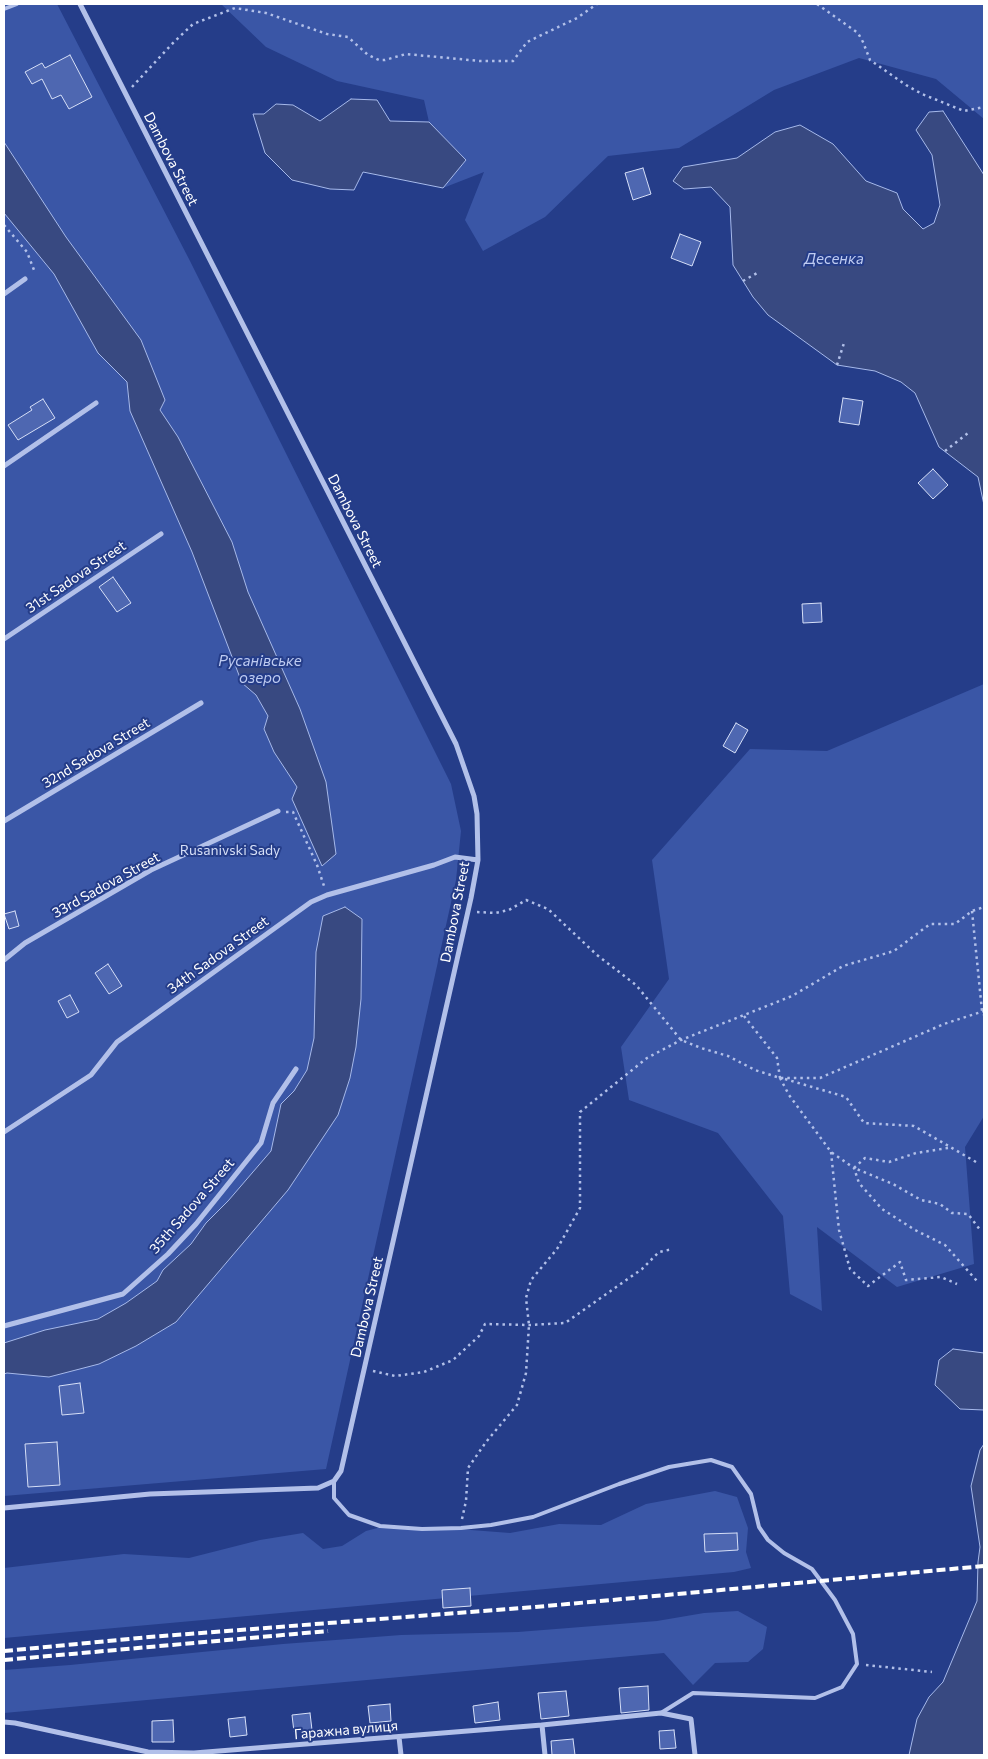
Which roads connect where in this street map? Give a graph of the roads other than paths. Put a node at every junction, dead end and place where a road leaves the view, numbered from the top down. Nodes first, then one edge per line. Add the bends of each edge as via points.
1 (16, 4) edge
2 (80, 4) edge
3 (4, 9) edge
4 (25, 279) road end
5 (4, 294) edge
6 (96, 404) dead end
7 (4, 466) edge
8 (161, 534) dead end
9 (4, 639) edge
10 (201, 703) dead end
11 (278, 811) road end
12 (4, 821) edge
13 (478, 860) junction
14 (4, 960) edge
15 (296, 1069) dead end
16 (4, 1132) edge
17 (4, 1326) edge
18 (334, 1481) junction
19 (4, 1508) edge
20 (661, 1713) junction
21 (4, 1722) edge
22 (542, 1725) junction
23 (399, 1737) junction
24 (256, 1749) junction
25 (256, 1755) edge
26 (401, 1755) edge
27 (545, 1755) edge
28 (695, 1755) edge

1 - 3 lane
2 - 13 street, Dambova Street via 456,744 474,796
4 - 5 street
6 - 7 street
8 - 9 street, 31st Sadova Street
10 - 12 street, 32nd Sadova Street
11 - 14 street, 33rd Sadova Street via 151,870 25,943
13 - 16 street, 34th Sadova Street via 456,857 311,902 117,1042 91,1075
13 - 18 street, Dambova Street via 341,1471
15 - 17 street, 35th Sadova Street via 273,1103 261,1143 196,1224 123,1294
18 - 19 street via 318,1488 150,1494
18 - 20 lane via 334,1498 349,1515 380,1526 461,1528 533,1517 668,1467 711,1460 732,1467 751,1494 759,1527 768,1540 812,1569 835,1600 853,1634 856,1664 842,1687 815,1698 693,1693
20 - 22 street, Гаражна вулиця
20 - 28 street, Гаражна вулиця via 691,1719
21 - 24 street, Гаражна вулиця via 148,1752
22 - 23 street, Гаражна вулиця
22 - 27 street
23 - 24 street, Гаражна вулиця
23 - 26 street
24 - 25 street

